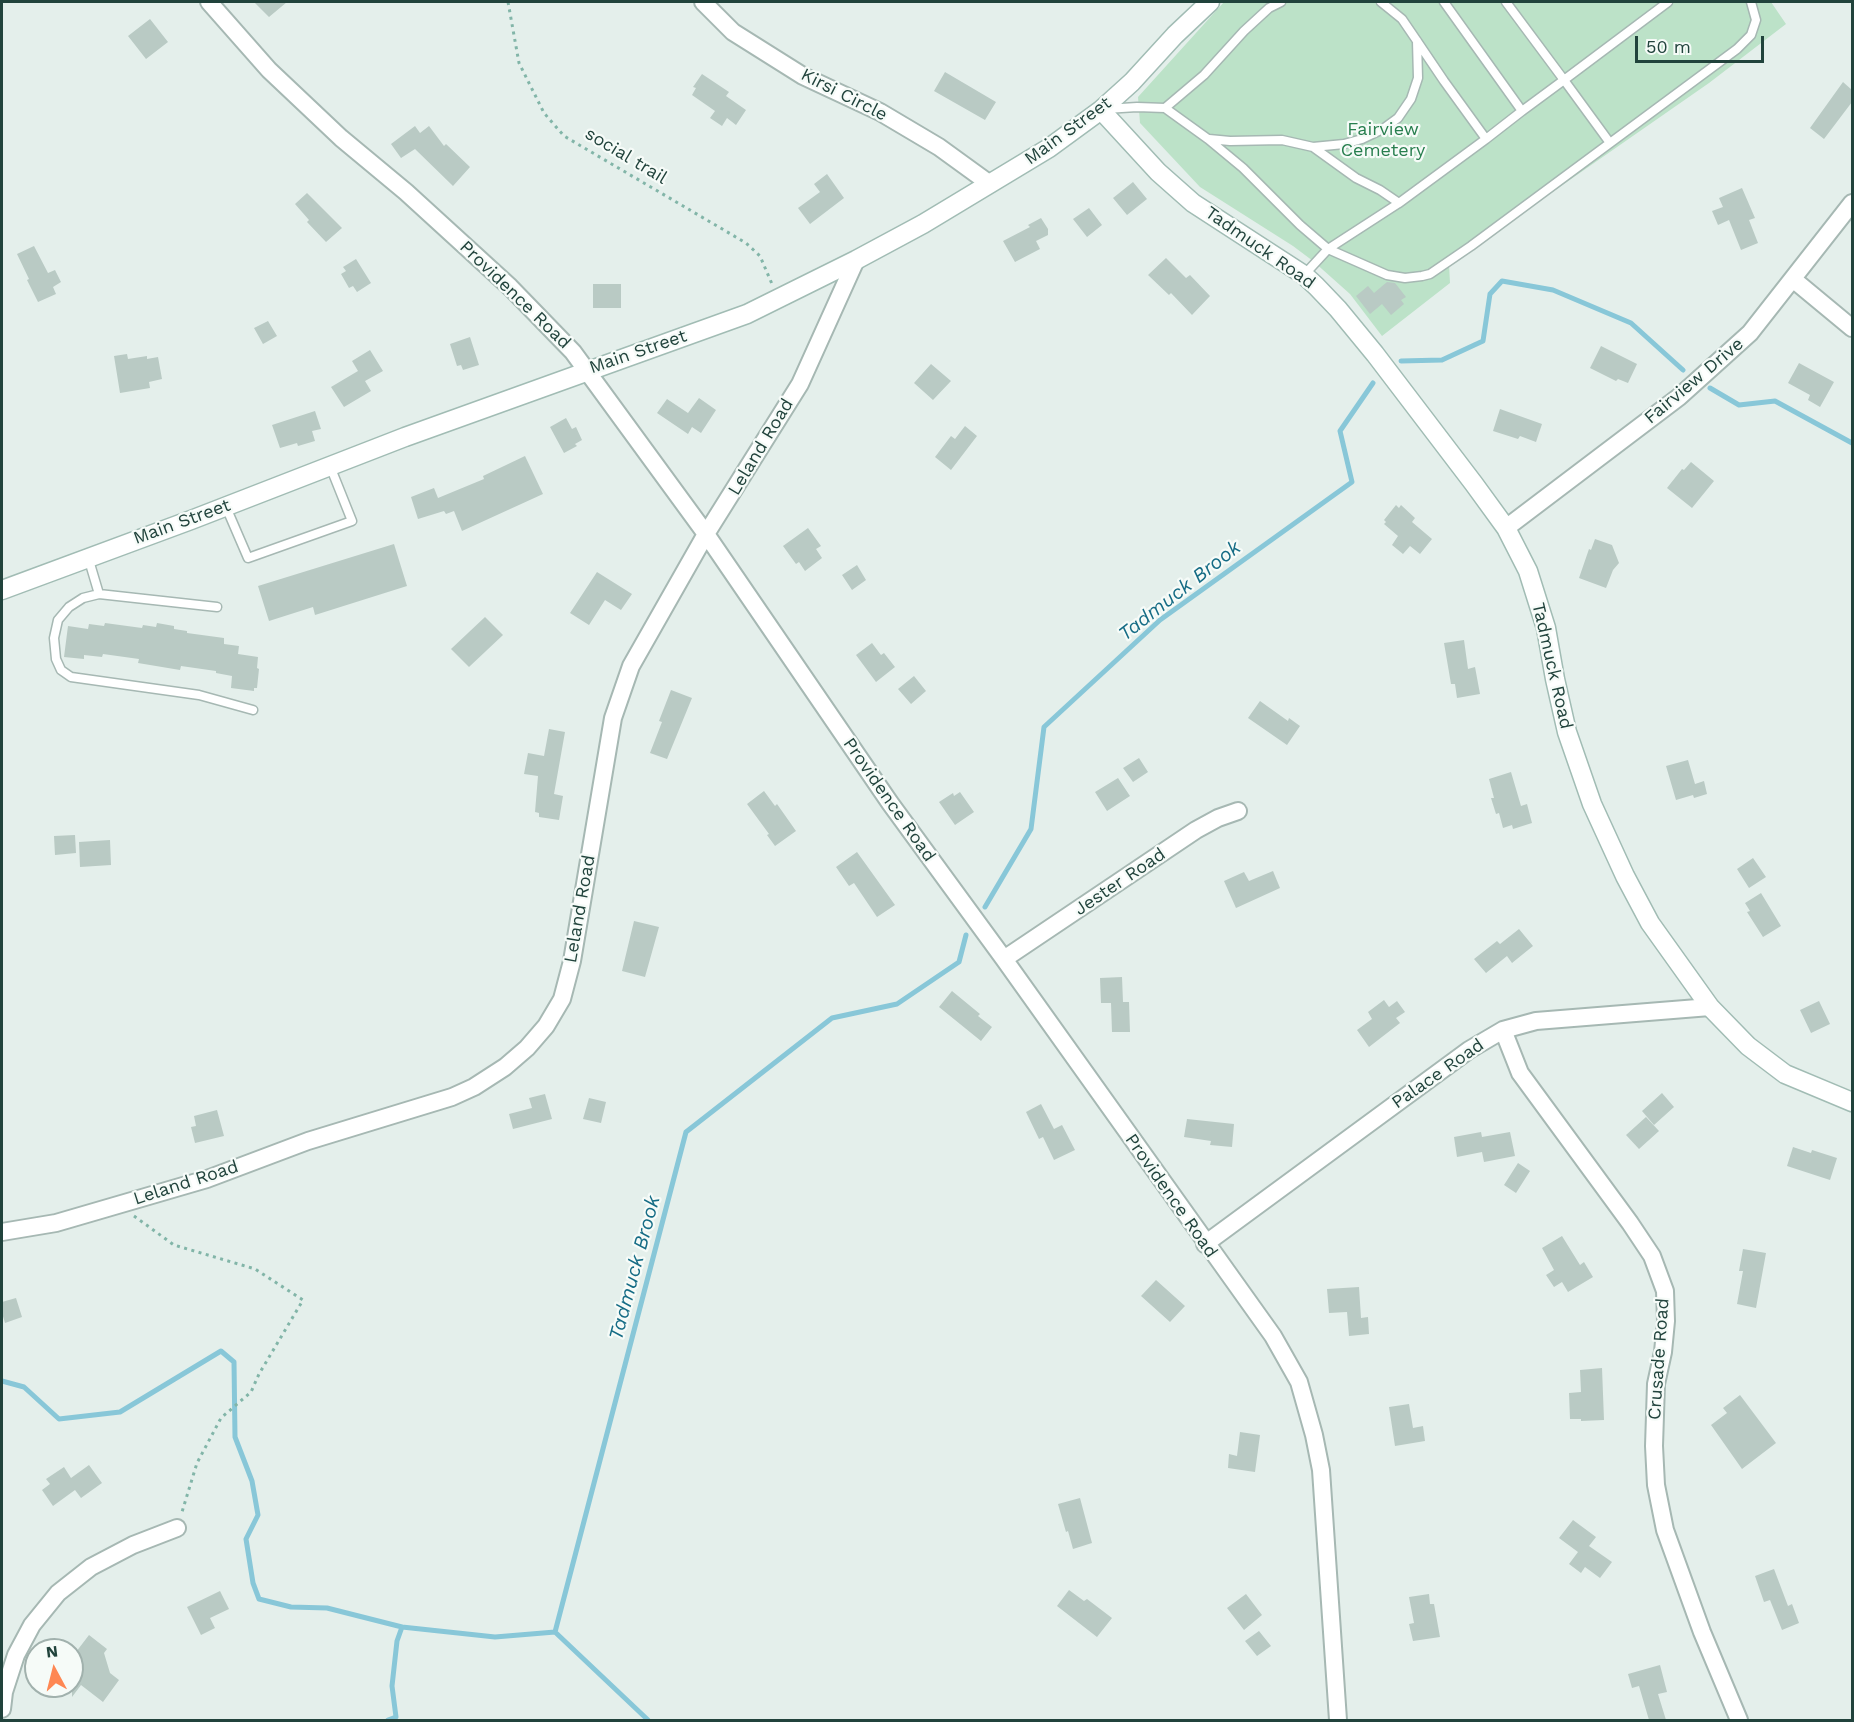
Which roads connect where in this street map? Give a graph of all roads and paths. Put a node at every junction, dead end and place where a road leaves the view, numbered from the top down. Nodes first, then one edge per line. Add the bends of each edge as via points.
1 (209, 2) edge
2 (508, 2) edge
3 (703, 2) edge
4 (1210, 2) edge
5 (1281, 2) edge
6 (1381, 2) edge
7 (1444, 2) edge
8 (1506, 2) edge
9 (1668, 2) edge
10 (1751, 2) edge
11 (1418, 41) junction
12 (1564, 80) junction
13 (1165, 108) junction
14 (1101, 110) junction
15 (1522, 111) junction
16 (1208, 139) junction
17 (1486, 139) junction
18 (1610, 143) junction
19 (1314, 147) junction
20 (990, 184) junction
21 (1852, 203) edge
22 (1399, 204) junction
23 (1328, 249) junction
24 (856, 260) junction
25 (1304, 275) junction
26 (1794, 280) junction
27 (778, 298) junction
28 (1852, 328) edge
29 (586, 370) junction
30 (330, 466) junction
31 (226, 506) junction
32 (1506, 528) junction
33 (706, 534) junction
34 (88, 557) junction
35 (2, 590) edge
36 (99, 594) junction
37 (217, 607) dead end
38 (253, 710) dead end
39 (1238, 811) dead end
40 (1004, 959) junction
41 (1710, 1007) junction
42 (1503, 1030) junction
43 (1852, 1102) edge
44 (118, 1205) junction
45 (2, 1232) edge
46 (1205, 1244) junction
47 (177, 1528) joint
48 (2, 1709) edge
49 (1338, 1720) edge
50 (1739, 1720) edge

1 - 29 street, Providence Road via 269,70 510,287
2 - 27 path, social trail via 519,63 544,114 564,136 746,243 760,256
3 - 20 street, Kirsi Circle via 733,32 803,76 880,112 939,147
4 - 14 main road, Main Street
5 - 13 lane via 1269,8 1204,75
6 - 11 lane via 1402,19
7 - 15 lane
8 - 12 lane
9 - 12 lane
10 - 18 lane via 1756,20 1751,35
11 - 17 lane
11 - 19 lane via 1418,78 1411,99 1398,118 1362,139
12 - 15 lane
12 - 18 lane
13 - 14 lane
13 - 16 lane
14 - 20 main road, Main Street
14 - 25 main road, Tadmuck Road via 1158,172 1193,203
15 - 17 lane
16 - 19 lane via 1282,140
16 - 23 lane
17 - 22 lane
18 - 23 lane via 1430,274 1405,278 1387,275
19 - 22 lane
20 - 24 main road, Main Street
21 - 26 street, Fairview Drive
22 - 23 lane
23 - 25 lane
24 - 27 main road, Main Street
24 - 33 street, Leland Road via 800,384
25 - 32 main road, Tadmuck Road via 1375,354
26 - 28 street
26 - 32 street, Fairview Drive via 1750,333 1679,398
27 - 29 main road, Main Street via 747,314
29 - 30 main road, Main Street
29 - 33 street, Providence Road
30 - 31 main road, Main Street
30 - 31 lane via 352,521 248,558
31 - 34 main road, Main Street
32 - 41 main road, Tadmuck Road via 1528,571 1546,628 1567,732 1592,804 1650,922
33 - 40 street, Providence Road via 897,812
33 - 44 street, Leland Road via 632,666 613,718 565,989 546,1026 527,1048 505,1067 452,1097
34 - 35 main road, Main Street
34 - 36 lane
36 - 37 lane
36 - 38 lane via 83,598 58,620 54,638 61,670 72,677 199,695
39 - 40 street, Jester Road via 1196,830
40 - 46 street, Providence Road
41 - 42 street, Palace Road via 1536,1022
41 - 43 main road, Tadmuck Road via 1748,1046 1785,1074
42 - 46 street, Palace Road via 1469,1050
42 - 50 street, Crusade Road via 1520,1072 1652,1256 1665,1292 1664,1342 1656,1384 1656,1485 1665,1530
44 - 45 street, Leland Road via 56,1223
44 - 47 path via 174,1245 255,1269 303,1300 251,1392 221,1419 197,1463
46 - 49 street, Providence Road via 1273,1336 1299,1382 1314,1435 1323,1490
47 - 48 street via 91,1567 58,1593 32,1625 16,1654

